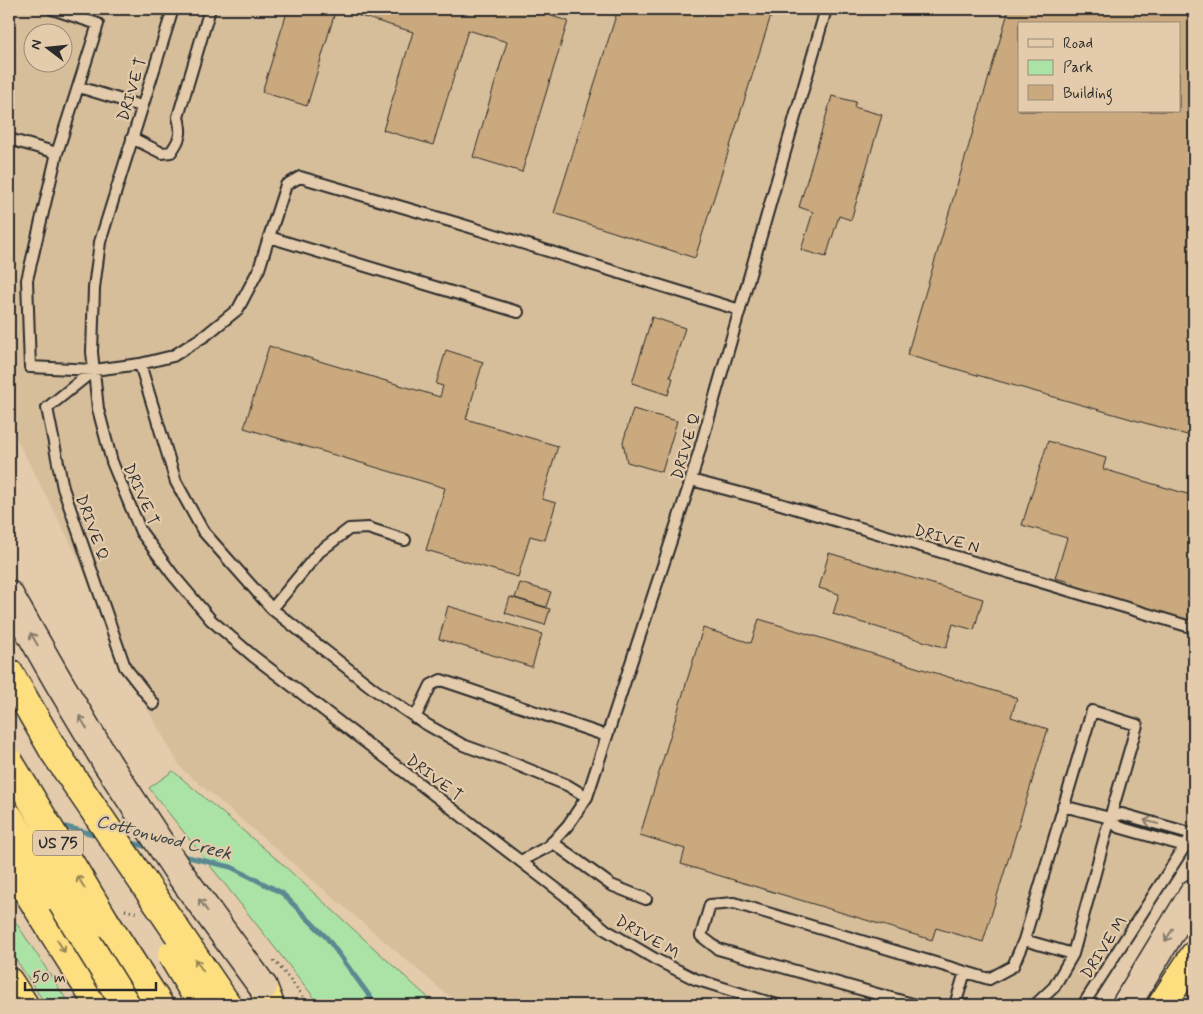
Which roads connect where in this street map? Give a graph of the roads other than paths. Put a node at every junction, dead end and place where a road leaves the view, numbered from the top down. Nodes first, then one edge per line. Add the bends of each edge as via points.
1 (52, 9) edge
2 (173, 9) edge
3 (210, 9) edge
4 (826, 9) edge
5 (79, 87) junction
6 (142, 106) junction
7 (132, 138) junction
8 (9, 139) edge
9 (57, 153) junction
10 (269, 237) junction
11 (740, 310) junction
12 (518, 312) dead end
13 (140, 364) junction
14 (94, 370) junction
15 (691, 480) junction
16 (406, 540) dead end
17 (9, 595) edge
18 (272, 609) junction
19 (1194, 628) edge
20 (9, 674) edge
21 (154, 704) dead end
22 (415, 718) junction
23 (607, 736) junction
24 (54, 751) junction
25 (9, 762) edge
26 (587, 797) junction
27 (1063, 806) junction
28 (9, 817) edge
29 (1110, 818) junction
30 (1194, 833) edge
31 (552, 842) junction
32 (1185, 846) junction
33 (9, 861) edge
34 (521, 862) junction
35 (1194, 893) edge
36 (646, 899) dead end
37 (1024, 940) junction
38 (1073, 954) junction
39 (1194, 956) edge
40 (965, 972) junction
41 (9, 982) edge
42 (270, 999) edge
43 (24, 1005) edge
44 (98, 1005) edge
45 (126, 1005) edge
46 (159, 1005) edge
47 (202, 1005) edge
48 (227, 1005) edge
49 (777, 1005) edge
50 (916, 1005) edge
51 (955, 1005) edge
52 (1035, 1005) edge
53 (1083, 1005) edge
54 (1126, 1005) edge
55 (1162, 1005) edge

1 - 5 lane via 98,24
2 - 6 lane, DRIVE T
3 - 7 lane via 178,117 180,139 171,152 162,153
4 - 11 lane, DRIVE Q
5 - 6 lane
5 - 9 lane
6 - 7 lane, DRIVE T
7 - 14 lane, DRIVE T via 100,242 94,288
8 - 9 lane
9 - 14 lane via 27,280 30,366
10 - 11 lane via 286,185 300,177
10 - 12 lane
10 - 13 lane via 259,269 238,309 173,356
11 - 15 lane, DRIVE Q
13 - 14 lane
13 - 18 lane via 176,482 202,531
14 - 21 lane, DRIVE Q via 47,408 63,488 124,667
14 - 34 lane, DRIVE T via 98,408 112,462 141,532 211,620 253,656
15 - 19 lane, DRIVE N
15 - 23 lane, DRIVE Q
16 - 18 lane via 368,528 349,528 319,552
42 -> 17 main road, bridge via 180,874 107,763
18 - 22 lane
20 - 24 highway
22 - 23 lane via 431,685 441,680
22 - 26 lane via 464,745 567,785
23 - 26 lane, DRIVE Q
24 - 47 highway, bridge
48 -> 24 highway, bridge
46 -> 25 highway, US 75, bridge via 106,924
26 - 31 lane, DRIVE Q
27 - 29 lane
27 - 29 lane via 1092,711 1137,725
27 - 37 lane
28 - 45 highway, bridge
30 -> 29 lane via 1122,814
29 - 32 lane via 1118,827
29 - 38 lane
30 - 32 lane, DRIVE M
31 - 34 lane, DRIVE Q
31 - 36 lane via 612,885
32 - 53 lane, DRIVE M
33 -> 44 highway, US 75, bridge
34 - 49 lane, DRIVE M via 606,930 655,959 695,980
35 -> 54 main road
37 - 38 lane
37 - 40 lane via 1013,966 989,979
38 - 52 lane via 1054,987
39 - 55 highway
40 - 50 lane via 734,903 710,905 701,936 718,949
40 - 51 lane
41 - 43 highway

